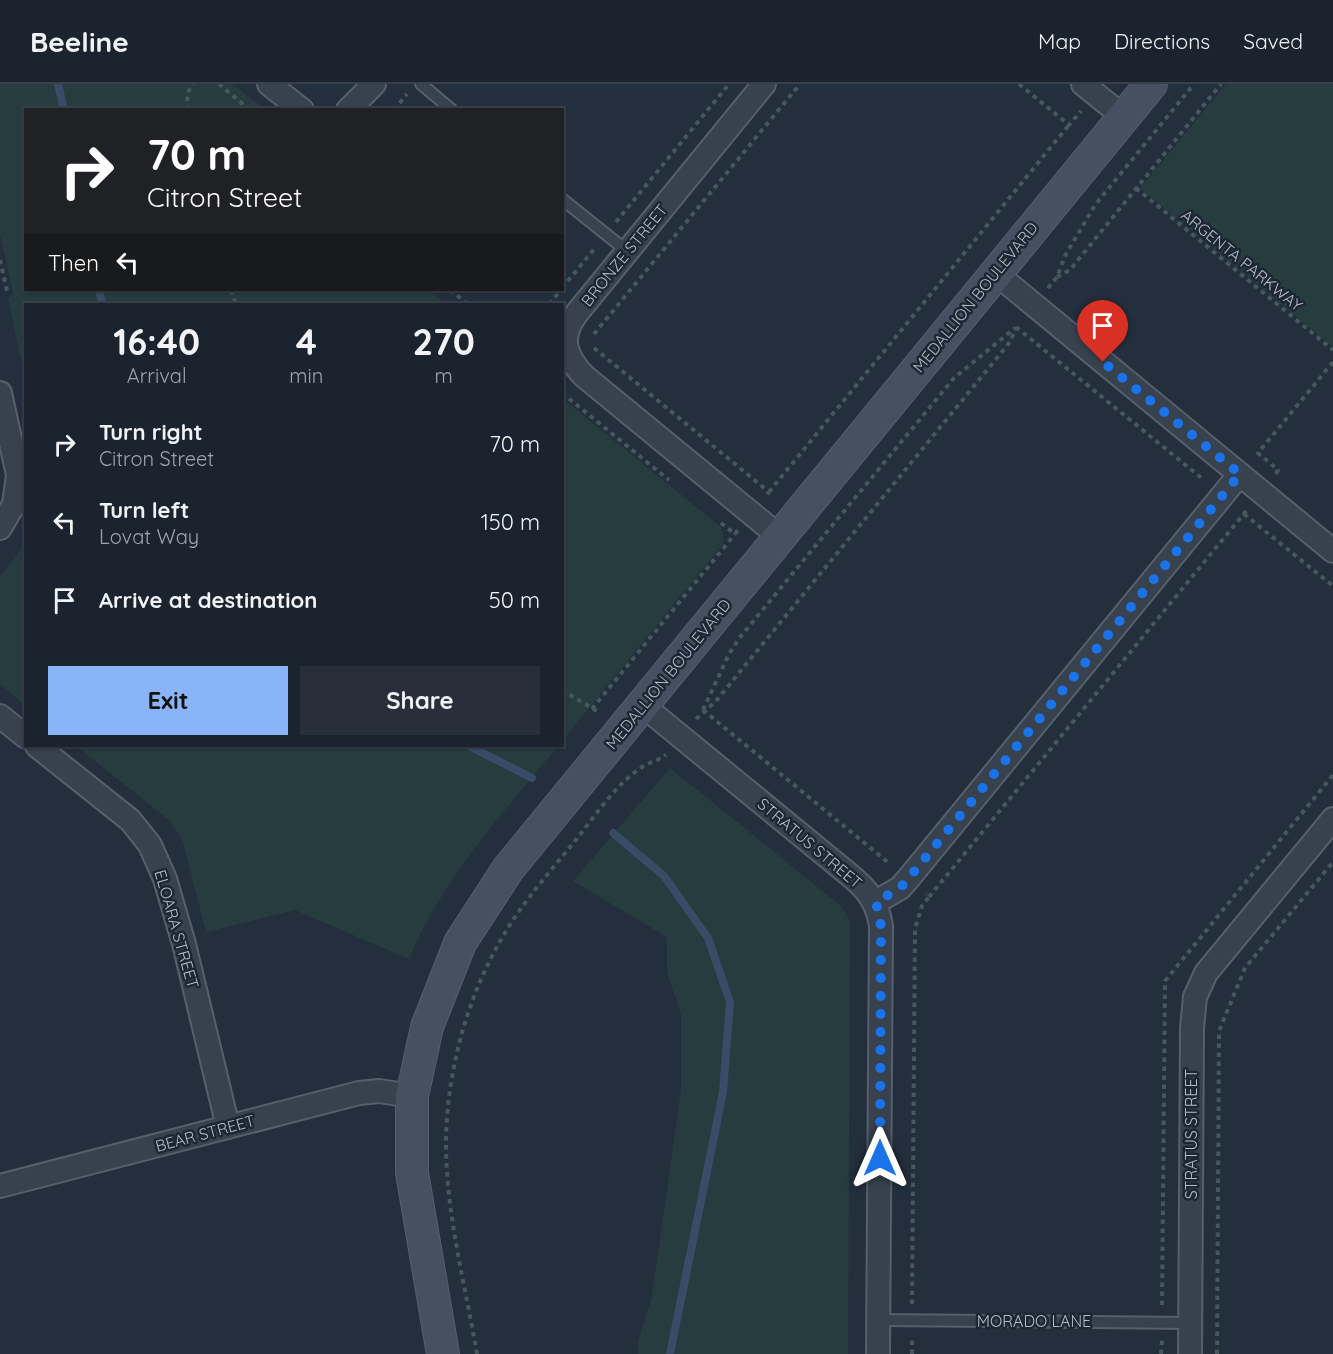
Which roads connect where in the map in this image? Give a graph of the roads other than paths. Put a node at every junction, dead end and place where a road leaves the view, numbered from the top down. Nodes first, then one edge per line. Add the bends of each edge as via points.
1 (269, 84) edge
2 (374, 84) edge
3 (421, 84) edge
4 (764, 84) edge
5 (1150, 84) edge
6 (1089, 89) edge
7 (299, 108) edge
8 (350, 108) edge
9 (451, 108) edge
10 (1124, 117) junction
11 (564, 201) edge
12 (627, 252) junction
13 (994, 272) junction
14 (0, 393) edge
15 (1240, 474) junction
16 (0, 528) edge
17 (780, 537) junction
18 (1333, 551) edge
19 (633, 715) junction
20 (0, 716) edge
21 (24, 734) edge
22 (38, 747) edge
23 (1333, 819) edge
24 (876, 902) junction
25 (411, 1096) junction
26 (228, 1127) junction
27 (0, 1186) edge
28 (879, 1320) junction
29 (1190, 1323) junction
30 (443, 1354) edge
31 (878, 1354) edge
32 (1190, 1354) edge

1 - 7 street
2 - 8 street
3 - 9 lane
4 - 12 street, BRONZE STREET
5 - 10 street, MEDALLION BOULEVARD
6 - 10 street
10 - 13 street, MEDALLION BOULEVARD
11 - 12 lane
12 - 17 street, BRONZE STREET via 572,320 565,336 567,354 584,376
13 - 15 street
13 - 17 street, MEDALLION BOULEVARD
14 - 16 street via 18,475 15,504
15 - 18 street
15 - 24 street via 908,879
17 - 19 street, MEDALLION BOULEVARD
19 - 24 street, STRATUS STREET via 846,872
19 - 25 street, MEDALLION BOULEVARD via 508,869 460,943 428,1027
20 - 21 street
22 - 26 street, ELOARA STREET via 130,820 150,845 165,879 184,944
23 - 29 street, STRATUS STREET via 1206,973 1195,997
24 - 28 street, STRATUS STREET via 881,926
25 - 26 street, BEAR STREET via 379,1091 358,1093
25 - 30 street, MEDALLION BOULEVARD via 412,1173
26 - 27 street, BEAR STREET
28 - 29 lane, MORADO LANE
28 - 31 street, STRATUS STREET
29 - 32 street, STRATUS STREET

